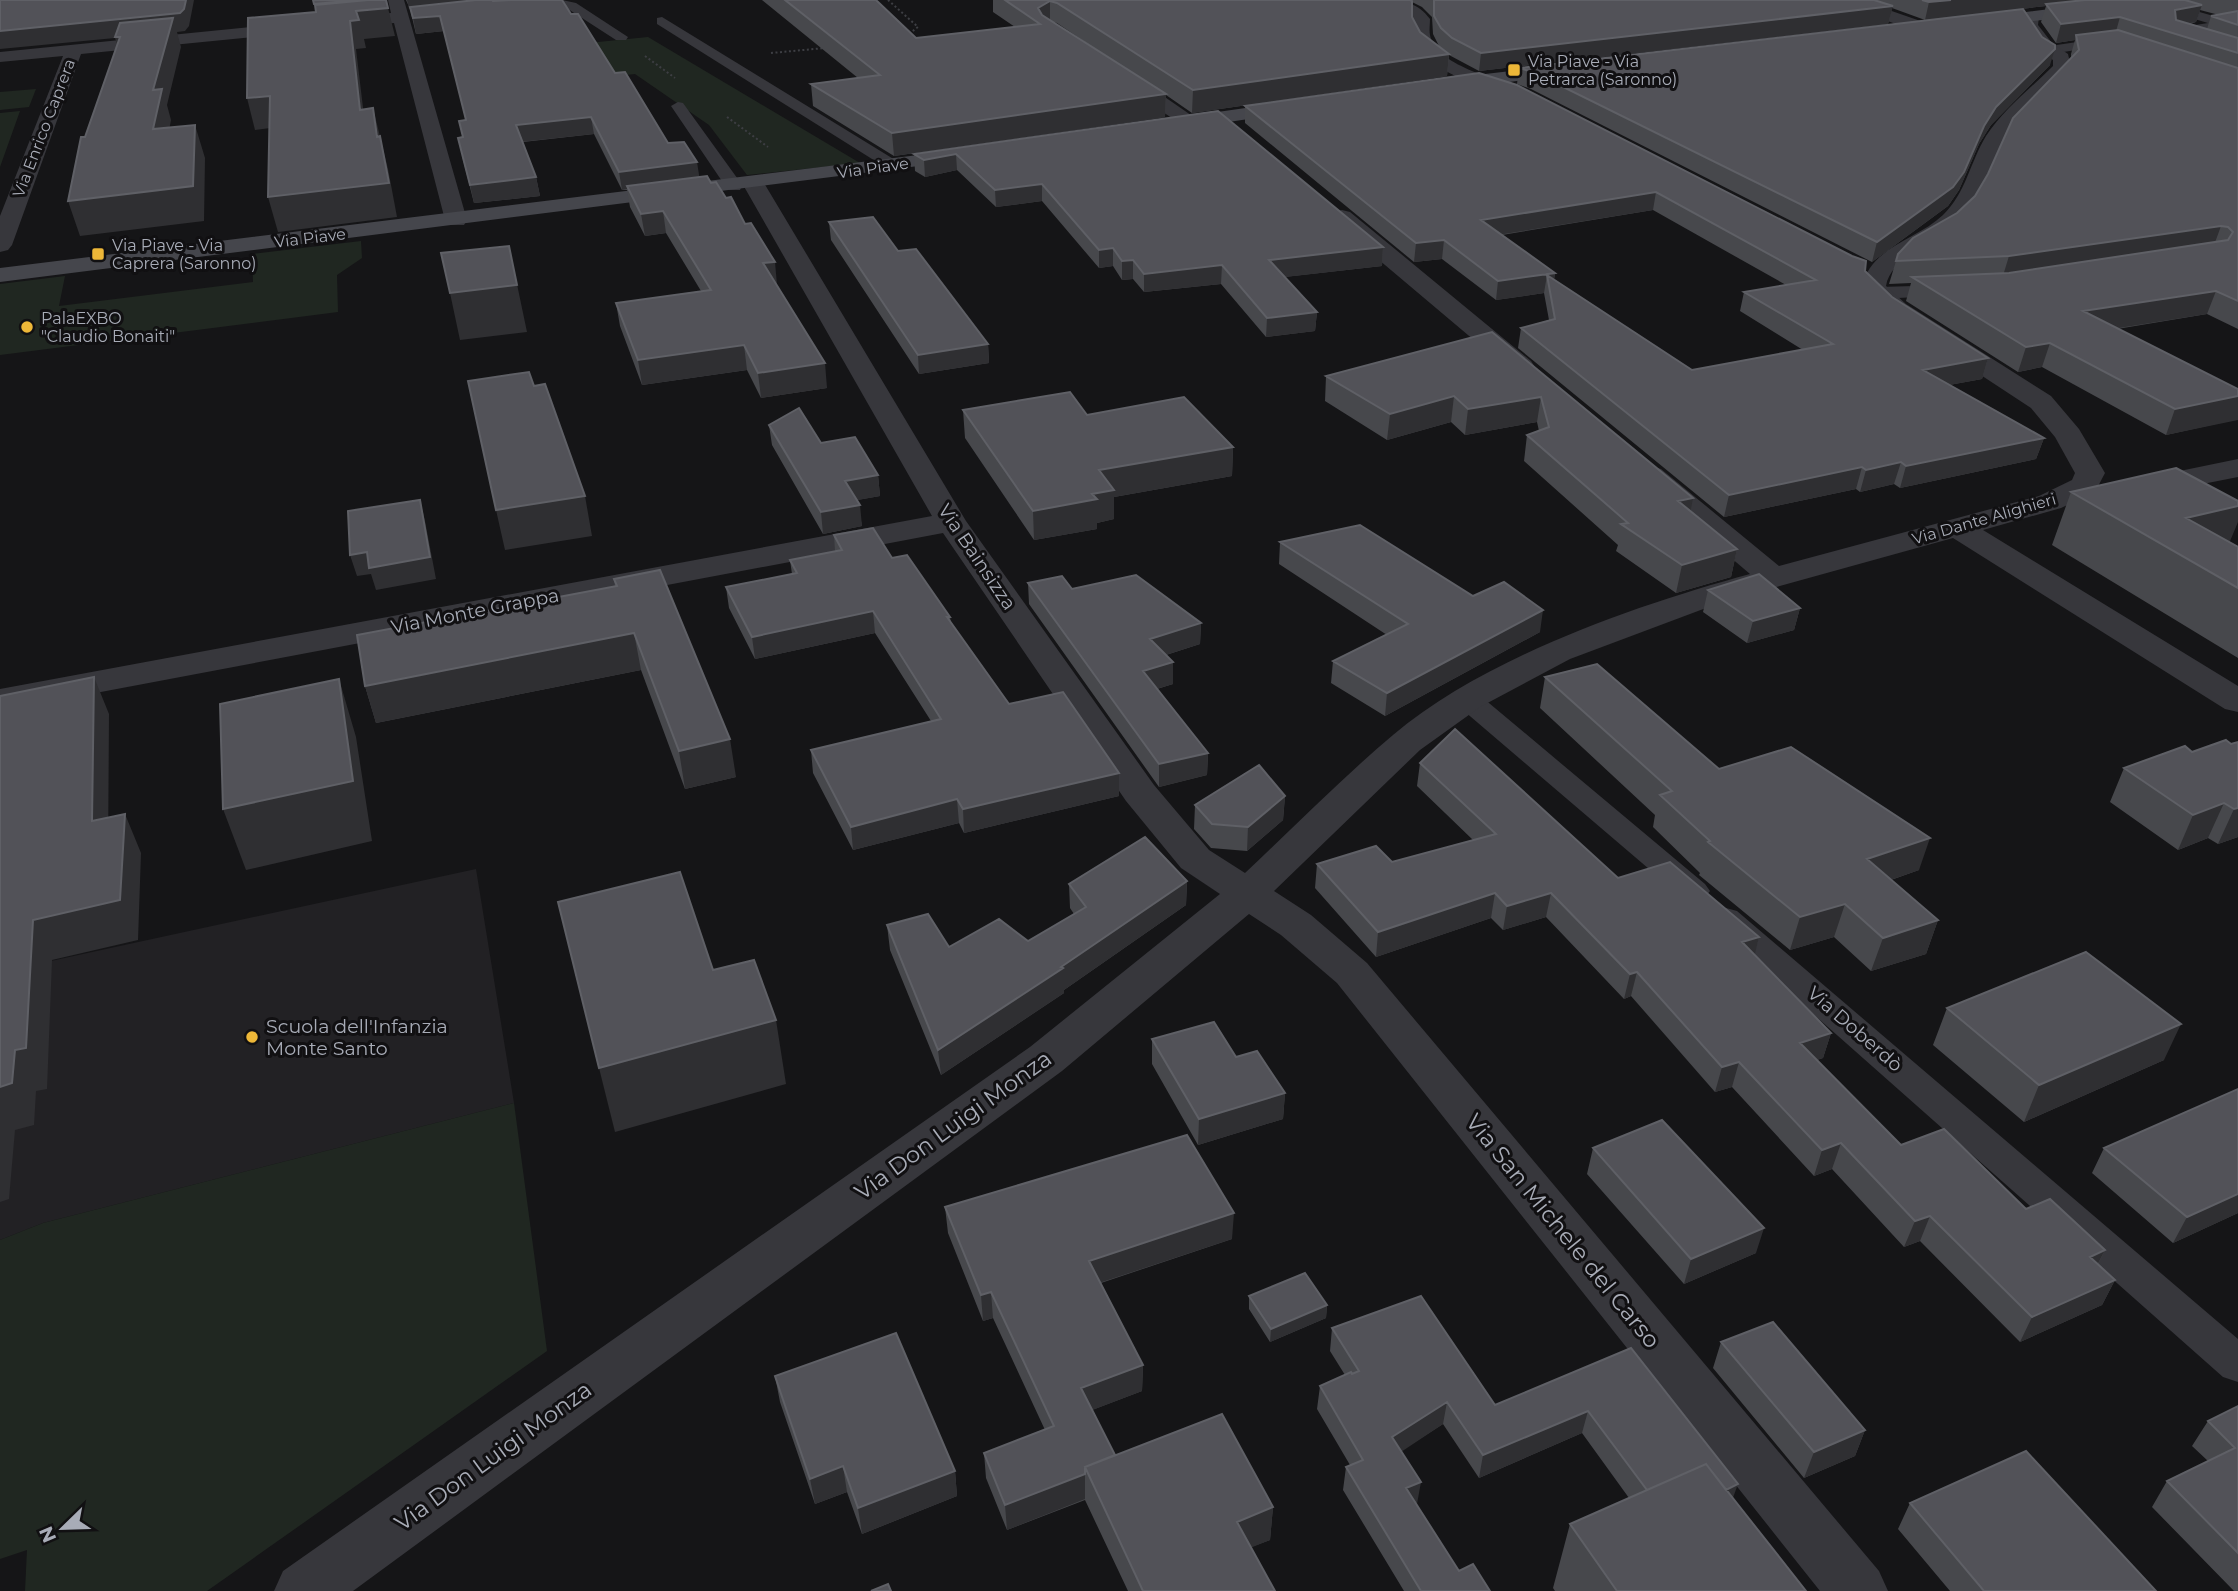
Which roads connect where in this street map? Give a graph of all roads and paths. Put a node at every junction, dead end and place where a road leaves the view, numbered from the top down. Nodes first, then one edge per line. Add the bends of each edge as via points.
1 (888, 0) edge
2 (1845, 0) edge
3 (2017, 0) edge
4 (2156, 1) edge
5 (510, 4) edge
6 (1394, 5) edge
7 (403, 11) edge
8 (2059, 13) junction
9 (662, 21) dead end
10 (1964, 24) edge
11 (2033, 25) junction
12 (1886, 33) edge
13 (621, 37) dead end
14 (902, 40) edge
15 (2122, 41) edge
16 (832, 47) edge
17 (74, 50) junction
18 (2050, 50) junction
19 (2238, 51) edge
20 (0, 57) edge
21 (722, 59) junction
22 (1104, 65) edge
23 (1591, 67) edge
24 (1478, 80) junction
25 (1423, 88) edge
26 (1536, 102) edge
27 (1316, 104) edge
28 (678, 106) dead end
29 (1223, 118) junction
30 (1191, 122) junction
31 (1150, 128) edge
32 (1244, 135) edge
33 (989, 152) edge
34 (894, 166) junction
35 (743, 185) junction
36 (1318, 197) edge
37 (456, 220) junction
38 (0, 245) edge
39 (0, 275) edge
40 (1871, 278) junction
41 (1961, 290) edge
42 (1540, 383) edge
43 (1636, 462) edge
44 (2238, 468) edge
45 (2084, 486) junction
46 (951, 522) junction
47 (1957, 527) junction
48 (1773, 577) junction
49 (1585, 642) joint
50 (1467, 699) junction
51 (0, 700) edge
52 (2238, 701) edge
53 (1249, 892) junction
54 (2238, 1364) edge
55 (304, 1591) edge
56 (1858, 1591) edge

1 - 14 path via 918,27
2 - 12 street via 1932,28
3 - 8 street
4 - 8 street
4 - 19 lane via 2226,24 2170,32
5 - 13 lane via 572,6
6 - 24 street via 1422,19 1422,41 1430,54
7 - 17 street
7 - 37 street
8 - 11 street
9 - 21 lane
10 - 11 street
11 - 18 street
15 - 18 lane
16 - 21 path
17 - 20 street
17 - 38 street, Via Enrico Caprera
18 - 40 street via 2062,58 2062,67 1996,136 1966,202 1948,224 1893,258
21 - 34 lane
22 - 30 street
23 - 24 street
24 - 25 street
24 - 26 street
27 - 29 street
28 - 35 lane
29 - 30 street
29 - 32 street
30 - 31 street
33 - 34 street, Via Piave
34 - 35 street, Via Piave
35 - 37 street, Via Piave
35 - 46 street, Via Bainsizza
36 - 42 street
37 - 39 street, Via Piave
40 - 41 lane
40 - 45 street via 1897,309 2042,402 2083,457 2090,473
43 - 48 street
44 - 45 street via 2137,488
45 - 47 street, Via Dante Alighieri via 2050,502
46 - 51 street, Via Monte Grappa
46 - 53 street, Via Bainsizza via 1140,793 1195,859
47 - 48 street, Via Dante Alighieri
47 - 52 street
48 - 49 street, Via Dante Alighieri via 1675,607
49 - 50 street, Via Don Luigi Monza
50 - 53 street, Via Don Luigi Monza via 1407,742
50 - 54 lane, Via Doberdò
53 - 55 street, Via Don Luigi Monza via 1046,1059
53 - 56 street, Via San Michele del Carso via 1328,949 1352,973

